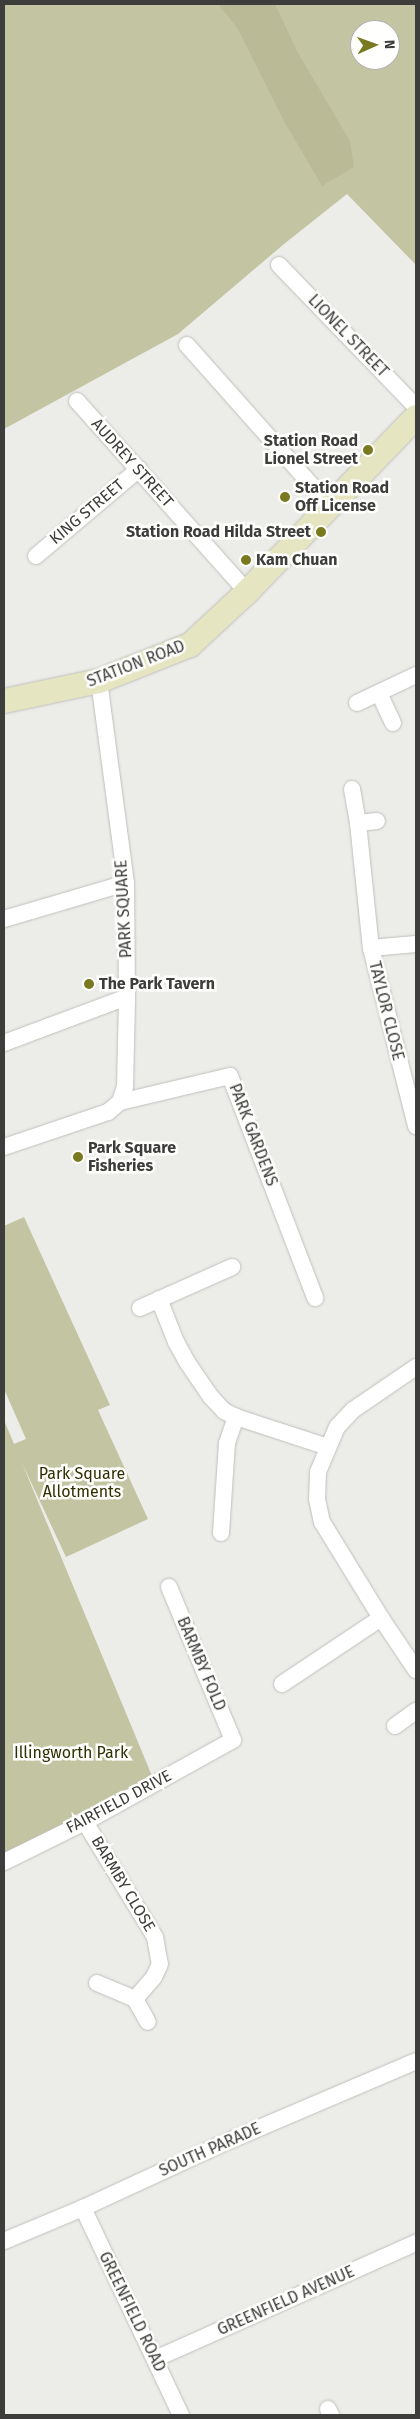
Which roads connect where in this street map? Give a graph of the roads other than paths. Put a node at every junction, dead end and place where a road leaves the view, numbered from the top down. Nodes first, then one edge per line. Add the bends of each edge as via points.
1 (279, 265) dead end
2 (187, 345) dead end
3 (77, 401) dead end
4 (416, 408) edge
5 (416, 417) edge
6 (139, 469) junction
7 (330, 506) junction
8 (36, 556) dead end
9 (247, 592) junction
10 (416, 675) edge
11 (99, 681) junction
12 (379, 693) junction
13 (4, 701) edge
14 (357, 702) dead end
15 (393, 723) dead end
16 (352, 789) dead end
17 (377, 821) dead end
18 (358, 823) junction
19 (126, 883) junction
20 (4, 919) edge
21 (416, 944) edge
22 (371, 948) junction
23 (127, 997) junction
24 (4, 1043) edge
25 (120, 1102) junction
26 (413, 1102) edge
27 (416, 1126) edge
28 (4, 1147) edge
29 (232, 1267) dead end
30 (315, 1298) dead end
31 (159, 1299) junction
32 (140, 1308) dead end
33 (416, 1366) edge
34 (236, 1417) junction
35 (328, 1447) junction
36 (221, 1533) dead end
37 (169, 1587) dead end
38 (380, 1618) junction
39 (416, 1670) edge
40 (282, 1684) dead end
41 (416, 1711) edge
42 (395, 1726) dead end
43 (233, 1740) joint
44 (85, 1822) junction
45 (4, 1862) edge
46 (97, 1983) dead end
47 (135, 1999) junction
48 (148, 2022) dead end
49 (416, 2061) edge
50 (83, 2208) junction
51 (4, 2241) edge
52 (416, 2243) edge
53 (155, 2359) junction
54 (181, 2415) edge

1 - 4 street, LIONEL STREET
2 - 7 street
3 - 6 street, AUDREY STREET
5 - 7 main road, STATION ROAD
6 - 8 street, KING STREET
6 - 9 street, AUDREY STREET
7 - 9 main road, STATION ROAD
9 - 11 main road, STATION ROAD via 190,645
10 - 12 street
11 - 13 main road, STATION ROAD
11 - 19 street, PARK SQUARE
12 - 14 street
12 - 15 street
16 - 18 street, TAYLOR CLOSE
17 - 18 street
18 - 22 street, TAYLOR CLOSE
19 - 20 street
19 - 23 street, PARK SQUARE
21 - 22 street
22 - 26 street, TAYLOR CLOSE
23 - 24 street
23 - 25 street, PARK SQUARE via 125,1087
25 - 28 street via 108,1112
25 - 30 street, PARK GARDENS via 230,1076
26 - 27 street, TAYLOR CLOSE
29 - 31 street
31 - 32 street
31 - 34 street via 186,1362 224,1411
33 - 35 street via 353,1410 337,1427
34 - 35 street
34 - 36 street via 227,1444
35 - 38 street via 318,1472 316,1499 322,1522
37 - 43 street, BARMBY FOLD
38 - 39 street
38 - 40 street
41 - 42 street
43 - 44 street, FAIRFIELD DRIVE
44 - 45 street, FAIRFIELD DRIVE
44 - 47 street, BARMBY CLOSE via 155,1937 160,1964 154,1977
46 - 47 street
47 - 48 street
49 - 50 street, SOUTH PARADE via 217,2146
50 - 51 street, SOUTH PARADE
50 - 53 street, GREENFIELD ROAD
52 - 53 street, GREENFIELD AVENUE
53 - 54 street, GREENFIELD ROAD

